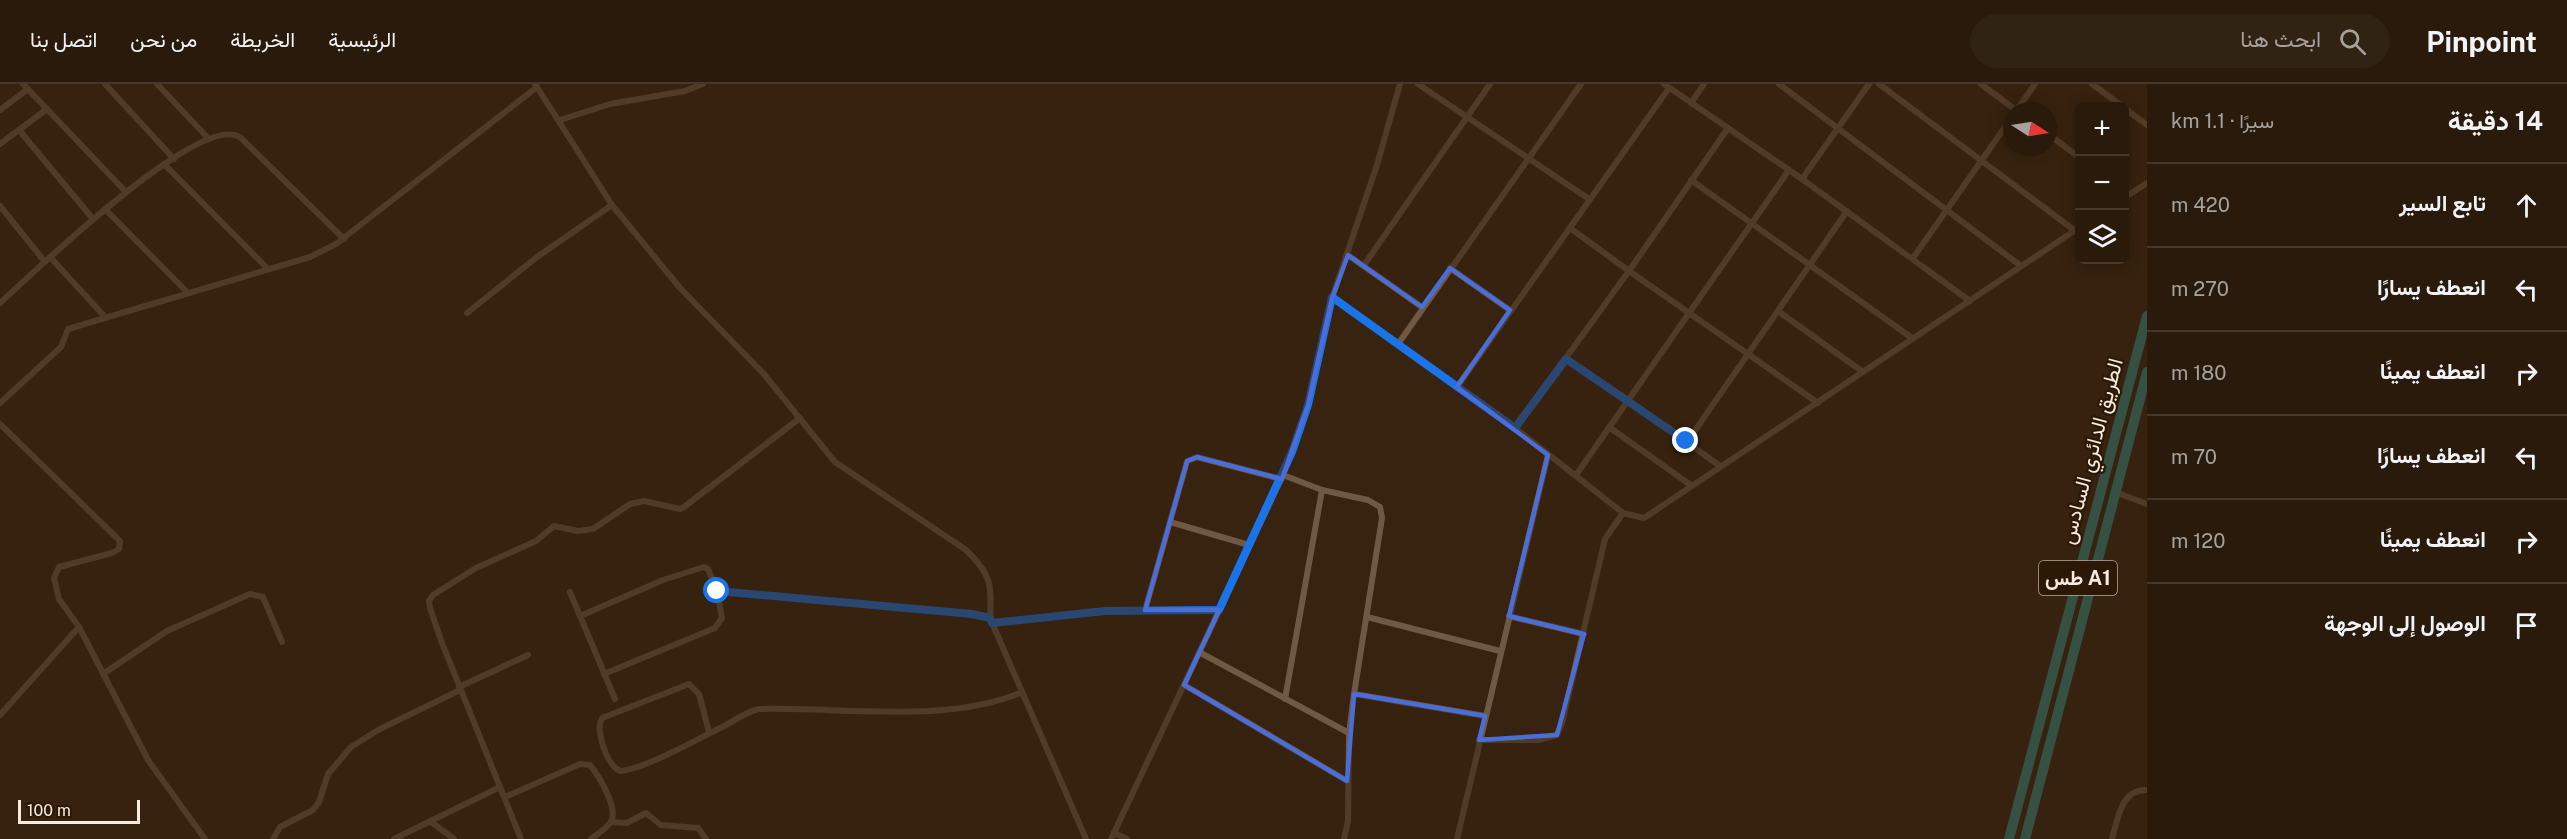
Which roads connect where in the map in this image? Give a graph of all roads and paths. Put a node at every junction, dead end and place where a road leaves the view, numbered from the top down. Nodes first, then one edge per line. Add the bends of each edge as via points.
1 (105, 84) edge
2 (157, 84) edge
3 (703, 84) edge
4 (1400, 84) edge
5 (1418, 84) edge
6 (1490, 84) edge
7 (1581, 84) edge
8 (1704, 84) edge
9 (1779, 84) edge
10 (1869, 84) edge
11 (1879, 84) edge
12 (1981, 84) edge
13 (2035, 84) edge
14 (2092, 84) edge
15 (536, 86) edge
16 (1667, 86) edge
17 (26, 87) edge
18 (2005, 102) edge
19 (2023, 102) edge
20 (2116, 102) edge
21 (1691, 103) junction
22 (47, 109) junction
23 (0, 110) edge
24 (2129, 112) edge
25 (1467, 118) junction
26 (560, 120) junction
27 (2147, 125) edge
28 (1728, 128) junction
29 (1838, 129) junction
30 (2003, 129) edge
31 (19, 130) junction
32 (209, 139) junction
33 (2057, 141) edge
34 (0, 144) edge
35 (2076, 156) edge
36 (174, 159) junction
37 (1528, 159) junction
38 (1981, 160) junction
39 (165, 165) junction
40 (1789, 170) junction
41 (1802, 179) junction
42 (1691, 180) junction
43 (2147, 183) edge
44 (125, 191) junction
45 (2129, 194) edge
46 (1589, 199) junction
47 (612, 204) junction
48 (0, 206) edge
49 (105, 209) junction
50 (1847, 211) junction
51 (1946, 211) junction
52 (93, 219) junction
53 (1750, 222) junction
54 (1570, 228) junction
55 (2075, 228) edge
56 (2075, 230) edge
57 (344, 239) junction
58 (1348, 255) junction
59 (1913, 258) junction
60 (48, 259) junction
61 (1364, 265) junction
62 (1811, 265) junction
63 (2020, 266) junction
64 (1450, 268) junction
65 (268, 270) junction
66 (1629, 271) junction
67 (188, 293) junction
68 (1332, 297) junction
69 (1970, 301) junction
70 (0, 303) edge
71 (1422, 307) junction
72 (1510, 310) junction
73 (1687, 312) junction
74 (1778, 312) junction
75 (467, 313) dead end
76 (2147, 316) edge
77 (106, 318) junction
78 (1912, 338) junction
79 (1398, 344) junction
80 (1748, 355) junction
81 (1566, 359) junction
82 (1863, 372) junction
83 (2147, 372) edge
84 (2145, 384) edge
85 (1457, 387) junction
86 (1628, 400) junction
87 (0, 403) edge
88 (1818, 403) junction
89 (800, 418) junction
90 (0, 424) edge
91 (1609, 427) junction
92 (1515, 428) junction
93 (1686, 441) junction
94 (1548, 455) junction
95 (1720, 466) junction
96 (1576, 475) junction
97 (1282, 477) junction
98 (1692, 486) junction
99 (1322, 490) junction
100 (2115, 492) junction
101 (2147, 504) edge
102 (1623, 513) junction
103 (1170, 522) junction
104 (1249, 545) junction
105 (717, 591) junction
106 (570, 592) dead end
107 (1145, 610) junction
108 (1219, 610) junction
109 (580, 616) junction
110 (1509, 616) junction
111 (1367, 617) junction
112 (991, 621) junction
113 (79, 627) junction
114 (1584, 634) junction
115 (282, 642) dead end
116 (1500, 651) junction
117 (1199, 652) junction
118 (528, 655) dead end
119 (103, 674) junction
120 (604, 674) junction
121 (1184, 685) junction
122 (460, 689) junction
123 (1020, 693) junction
124 (1354, 694) junction
125 (615, 699) dead end
126 (1285, 699) junction
127 (0, 715) edge
128 (1485, 716) junction
129 (709, 732) junction
130 (1349, 734) junction
131 (1479, 740) junction
132 (2026, 774) junction
133 (2041, 779) junction
134 (1347, 781) junction
135 (500, 786) junction
136 (2147, 790) edge
137 (505, 798) junction
138 (431, 822) junction
139 (611, 822) junction
140 (1112, 836) edge
141 (205, 839) edge
142 (273, 839) edge
143 (394, 839) edge
144 (454, 839) edge
145 (521, 839) edge
146 (591, 839) edge
147 (705, 839) edge
148 (1086, 839) edge
149 (1127, 839) edge
150 (1344, 839) edge
151 (1457, 839) edge
152 (2008, 839) edge
153 (2025, 839) edge
154 (2112, 839) edge

1 - 36 street
2 - 32 street
3 - 26 street via 685,91 610,104
4 - 58 street
5 - 25 street
6 - 25 street
7 - 37 street
8 - 21 street
9 - 29 street
10 - 29 street
11 - 38 street
12 - 18 street
13 - 19 street
14 - 20 street
15 - 26 street
15 - 57 street
16 - 21 street
16 - 46 street
17 - 22 street
17 - 23 street
21 - 28 street
22 - 31 street
22 - 44 street
24 - 27 street
25 - 37 street
25 - 61 street
26 - 47 street
28 - 40 street
28 - 42 street
29 - 41 street
29 - 51 street
30 - 38 street
31 - 34 street
31 - 52 street
32 - 36 street
32 - 57 street via 239,136
33 - 35 street
36 - 39 street
37 - 46 street
37 - 64 street
38 - 51 street
38 - 55 street
39 - 44 street
39 - 65 street
40 - 41 street
40 - 53 street
41 - 50 street
42 - 53 street
42 - 66 street
43 - 45 street
44 - 49 street
46 - 54 street
47 - 75 street
47 - 89 street via 680,288 763,373
48 - 60 street
49 - 52 street
49 - 67 street
50 - 59 street
50 - 62 street
51 - 59 street
51 - 63 street
52 - 60 street
53 - 62 street
53 - 73 street
54 - 66 street
54 - 72 street
56 - 63 street
57 - 65 street via 310,257
58 - 61 street
58 - 68 street
59 - 69 street
60 - 70 street
60 - 77 street
61 - 71 street
62 - 74 street
62 - 78 street
63 - 69 street
64 - 71 street
64 - 72 street
65 - 67 street
66 - 73 street
66 - 81 street
67 - 77 street
68 - 79 street
68 - 97 street via 1308,405
69 - 78 street
71 - 79 street
72 - 85 street
73 - 80 street
73 - 86 street
74 - 80 street
74 - 82 street
76 - 132 highway, الطريق الدائري السادس / طس A1
77 - 87 street via 68,329 62,347
78 - 82 street
79 - 85 street
80 - 88 street
80 - 93 street
81 - 86 street
81 - 92 street
82 - 88 street
83 - 84 highway, الطريق الدائري السادس / طس A1
84 - 100 highway, الطريق الدائري السادس / طس A1
85 - 92 street
86 - 91 street
86 - 93 street
88 - 95 street
89 - 112 street via 835,462 966,550 984,567 991,592
89 - 122 street via 680,509 644,501 630,504 593,529 578,531 554,526 536,542 476,568 433,595 430,608
90 - 113 street via 120,541 119,549 112,553 57,569 54,578 59,598
91 - 96 street
91 - 98 street
92 - 94 street
93 - 95 street
94 - 96 street
94 - 110 street
95 - 98 street
96 - 102 street
97 - 99 street
97 - 103 street via 1192,457 1187,461
97 - 104 street
98 - 102 street via 1644,518
99 - 111 street via 1368,500 1380,507 1382,518
99 - 126 street
100 - 101 street
100 - 133 highway, الطريق الدائري السادس / طس A1
102 - 114 street via 1605,539
103 - 104 street
103 - 107 street
104 - 108 street
105 - 109 street via 708,569 695,568
105 - 112 street via 972,614
105 - 120 street via 722,618 715,628
106 - 109 street
107 - 108 street
107 - 112 street
108 - 117 street
109 - 120 street
110 - 114 street
110 - 116 street
111 - 116 street
111 - 124 street
112 - 123 street
113 - 119 street
113 - 127 street
114 - 131 street via 1557,735 1538,740
115 - 119 street via 263,597 250,594 167,631
116 - 128 street
117 - 121 street
117 - 126 street
118 - 122 street
119 - 141 street via 148,760
120 - 125 street
121 - 134 street
121 - 140 street
122 - 135 street
122 - 142 street via 351,747 328,774 313,810 279,827
123 - 129 street via 971,707 928,711 759,709 745,712
123 - 148 street
124 - 128 street
124 - 130 street
126 - 130 street
128 - 131 street
129 - 129 street via 660,758 620,771 611,762 598,730 602,718 689,684 699,694
130 - 134 street
131 - 151 street
132 - 133 highway
132 - 152 highway, الطريق الدائري السادس / طس A1
133 - 153 highway, الطريق الدائري السادس / طس A1
134 - 150 street via 1348,821
135 - 137 street
135 - 138 street
136 - 154 street via 2134,791 2125,799
137 - 139 street via 580,764 588,764 612,808
137 - 145 street
138 - 143 street
138 - 144 street
139 - 146 street
139 - 147 street via 627,823 646,813 661,825 698,828
140 - 149 street

